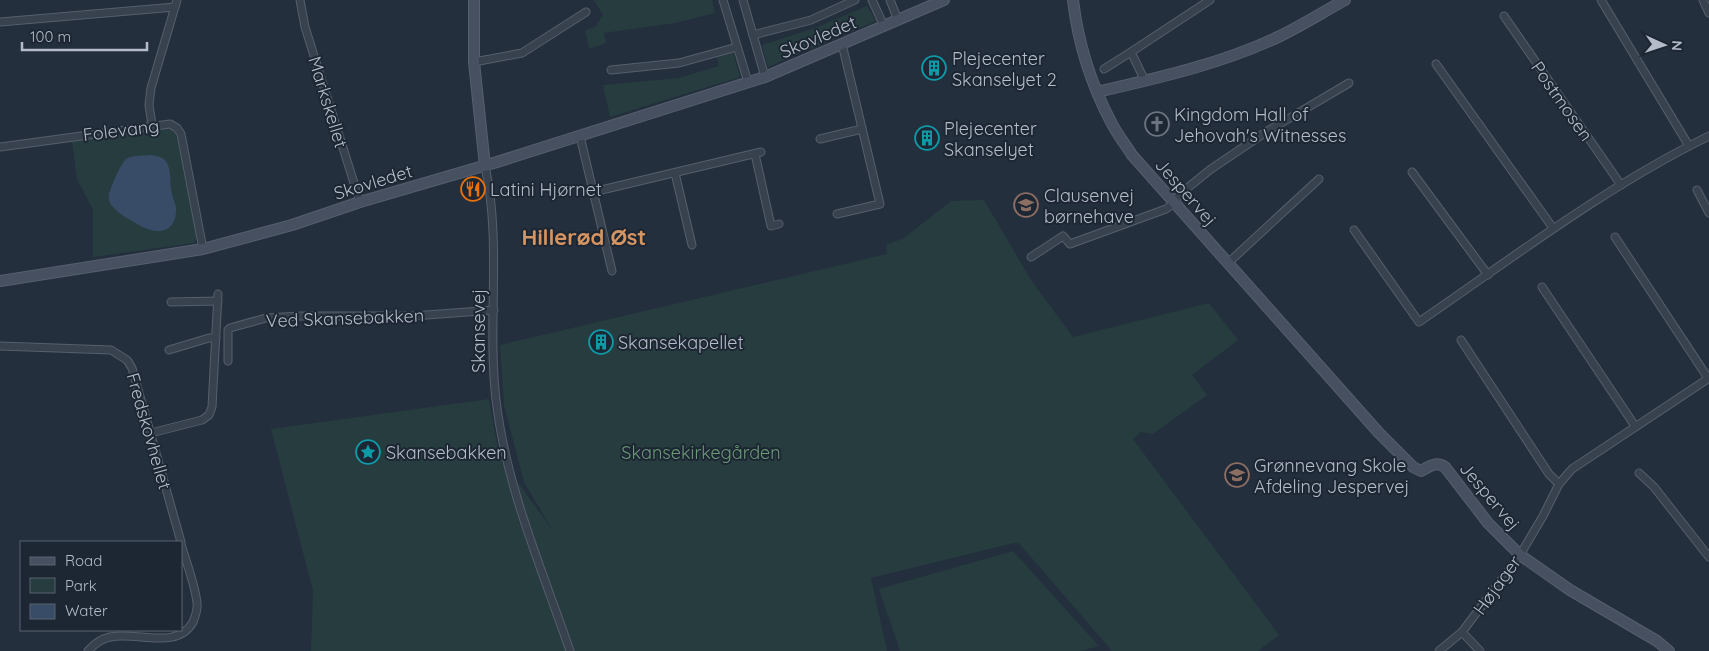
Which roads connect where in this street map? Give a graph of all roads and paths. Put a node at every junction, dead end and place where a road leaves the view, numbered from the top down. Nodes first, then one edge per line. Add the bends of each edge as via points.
1 (300, 0) edge
2 (474, 0) edge
3 (723, 0) edge
4 (743, 0) edge
5 (855, 0) edge
6 (872, 0) edge
7 (890, 0) edge
8 (944, 0) edge
9 (1073, 0) edge
10 (1210, 0) edge
11 (1345, 0) edge
12 (1601, 0) edge
13 (1703, 0) edge
14 (176, 4) edge
15 (586, 12) dead end
16 (1709, 13) edge
17 (1504, 16) dead end
18 (898, 20) junction
19 (0, 22) edge
20 (884, 26) junction
21 (753, 35) junction
22 (842, 44) junction
23 (737, 47) junction
24 (1131, 52) junction
25 (474, 62) junction
26 (1436, 64) dead end
27 (1104, 69) dead end
28 (611, 70) dead end
29 (765, 77) junction
30 (1145, 81) junction
31 (748, 82) junction
32 (1350, 83) dead end
33 (1097, 92) junction
34 (152, 125) junction
35 (862, 129) junction
36 (580, 136) junction
37 (1709, 136) edge
38 (820, 139) dead end
39 (1689, 146) junction
40 (0, 147) edge
41 (485, 166) junction
42 (1412, 172) dead end
43 (675, 173) junction
44 (1319, 178) dead end
45 (1621, 185) junction
46 (1697, 190) dead end
47 (594, 192) junction
48 (360, 202) junction
49 (1174, 203) junction
50 (1709, 213) edge
51 (837, 214) dead end
52 (779, 224) dead end
53 (1553, 228) junction
54 (1354, 230) dead end
55 (1616, 237) dead end
56 (692, 245) dead end
57 (204, 248) junction
58 (1031, 257) dead end
59 (1228, 263) junction
60 (612, 271) dead end
61 (1488, 275) junction
62 (0, 281) edge
63 (1542, 287) dead end
64 (171, 302) dead end
65 (494, 310) junction
66 (216, 338) junction
67 (1461, 340) dead end
68 (0, 346) edge
69 (169, 350) dead end
70 (228, 361) dead end
71 (1709, 378) edge
72 (1635, 426) junction
73 (151, 433) junction
74 (1639, 473) dead end
75 (1559, 484) junction
76 (180, 541) edge
77 (182, 547) edge
78 (1520, 555) junction
79 (1709, 557) edge
80 (1462, 632) junction
81 (88, 651) edge
82 (570, 651) edge
83 (1439, 651) edge
84 (1480, 651) edge
85 (1669, 651) edge

1 - 48 street, Markskellet via 305,27
2 - 25 street, Skansevej
3 - 23 street
4 - 21 street, Skovledet
5 - 21 street, Skovledet via 811,20
6 - 20 street, Skovledet
7 - 18 street
8 - 18 street, Skovledet
9 - 33 street, Jespervej via 1076,27
10 - 24 street
11 - 30 street via 1278,37 1182,73
12 - 39 street
13 - 16 street
14 - 19 street
14 - 34 street via 151,88
15 - 25 street via 522,54
17 - 45 street, Postmosen
18 - 20 street, Skovledet
20 - 22 street, Skovledet
21 - 29 street, Skovledet
22 - 29 street, Skovledet
22 - 35 street
23 - 28 street via 679,63
23 - 31 street
24 - 27 street
24 - 30 street
25 - 41 street, Skansevej
26 - 53 street
29 - 31 street, Skovledet
30 - 33 street
31 - 36 street, Skovledet
32 - 49 street via 1211,168
33 - 49 street, Jespervej via 1132,155
34 - 40 street, Folevang
34 - 57 street, Folevang via 170,124 181,134
35 - 38 street
35 - 51 street via 880,204
36 - 41 street, Skovledet
36 - 47 street
37 - 39 street
39 - 45 street
41 - 48 street, Skovledet
41 - 65 street, Skansevej via 494,232
42 - 61 street
43 - 47 street
43 - 52 street via 758,153 772,226
43 - 56 street
44 - 59 street
45 - 53 street
46 - 50 street
47 - 60 street
48 - 57 street, Skovledet via 292,225
49 - 58 street via 1166,209 1070,244 1063,236
49 - 59 street, Jespervej
53 - 61 street
54 - 61 street via 1419,322
55 - 71 street, Højager
57 - 62 street, Skovledet
59 - 78 street, Jespervej via 1413,467 1421,470 1440,464 1445,468 1488,523
63 - 72 street
64 - 66 street via 218,297
65 - 70 street, Ved Skansebakken via 413,316 266,318 228,330
65 - 82 street, Skansevej via 496,400 508,467
66 - 69 street
66 - 73 street via 209,415 202,420
67 - 75 street via 1549,474
68 - 73 street, Fredskovhellet via 111,350 120,354 132,368
71 - 72 street, Højager
72 - 75 street, Højager via 1572,469
73 - 76 street, Fredskovhellet
74 - 79 street via 1654,487
75 - 78 street, Højager
77 - 81 street, Fredskovhellet via 197,605 190,627 169,638 112,636
78 - 80 street, Højager
78 - 85 street, Jespervej
80 - 83 street, Højager
80 - 84 street, Højager

